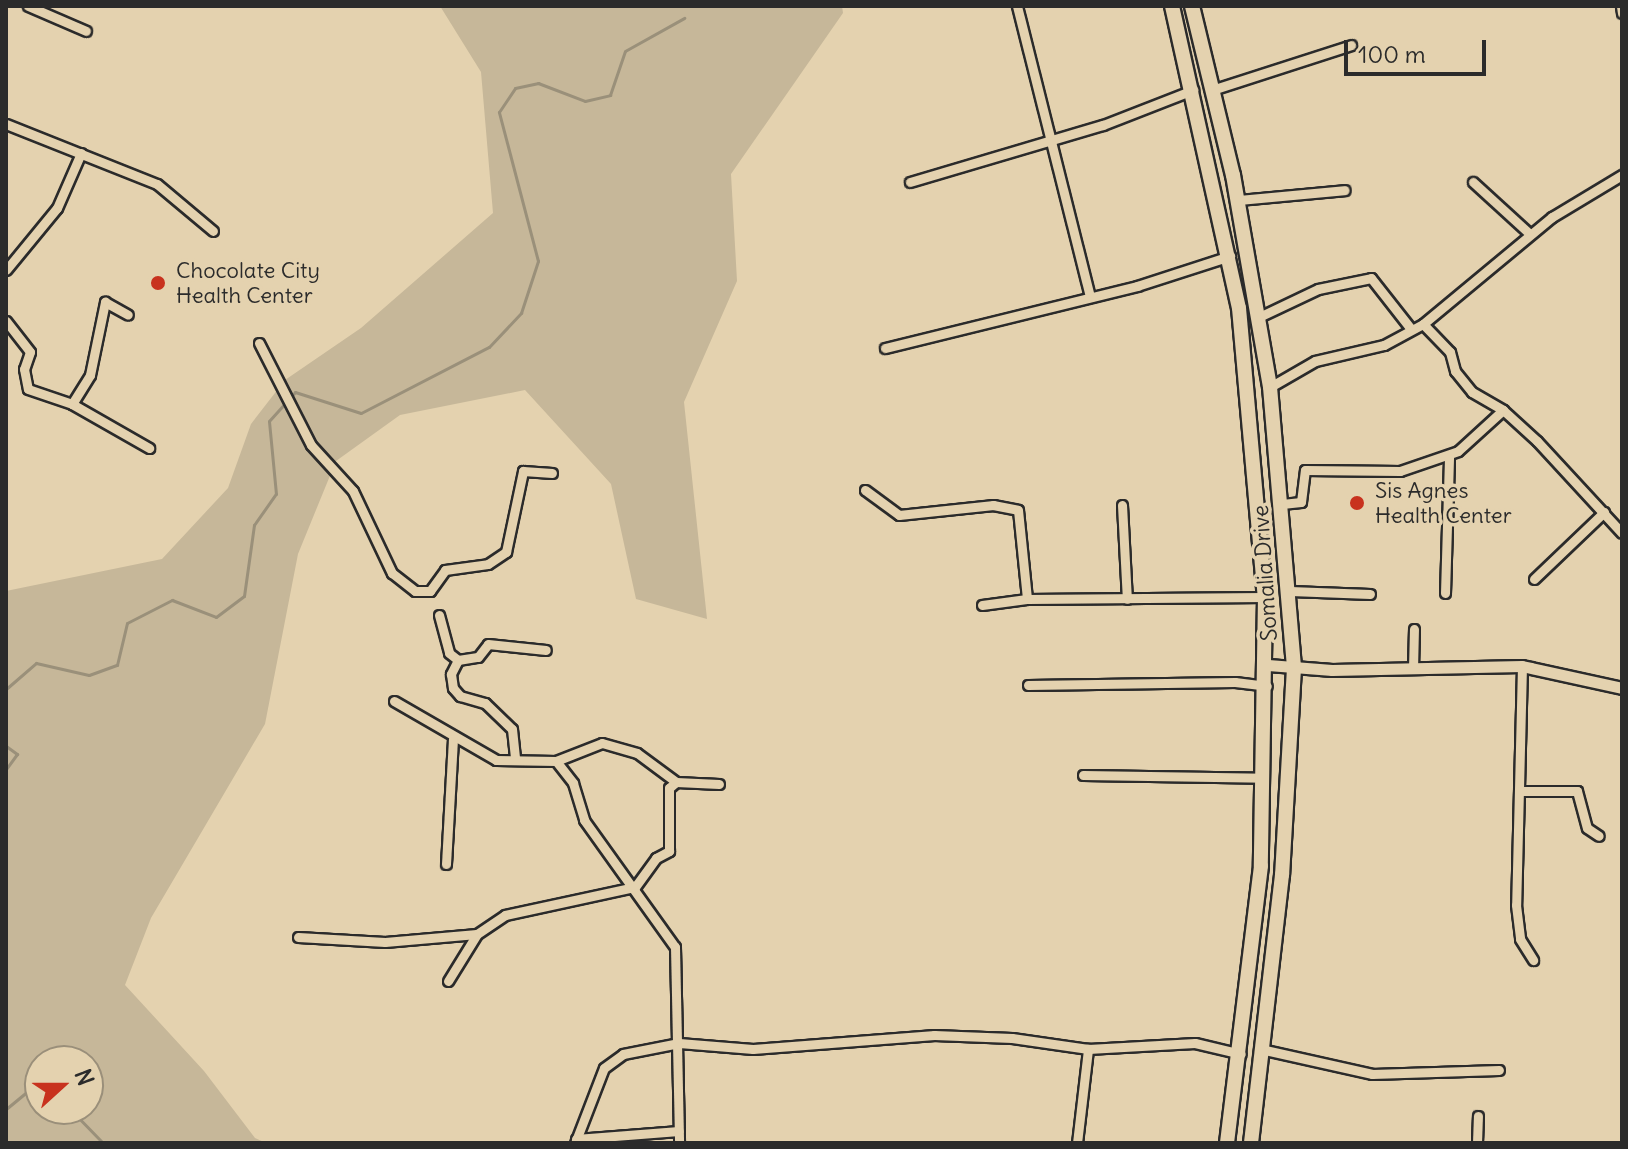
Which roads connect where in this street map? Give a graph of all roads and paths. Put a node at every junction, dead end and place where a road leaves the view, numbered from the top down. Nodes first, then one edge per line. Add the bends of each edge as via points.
1 (28, 6) edge
2 (1017, 6) edge
3 (1172, 6) edge
4 (1192, 6) edge
5 (1621, 6) edge
6 (1622, 13) edge
7 (86, 31) dead end
8 (1351, 45) dead end
9 (1215, 89) junction
10 (1193, 90) junction
11 (6, 124) edge
12 (1047, 139) junction
13 (81, 153) junction
14 (1622, 175) edge
15 (910, 182) dead end
16 (1473, 182) dead end
17 (1345, 190) dead end
18 (1238, 200) junction
19 (213, 231) dead end
20 (1530, 234) junction
21 (1230, 256) junction
22 (6, 270) edge
23 (1090, 297) junction
24 (128, 315) dead end
25 (1259, 317) junction
26 (6, 321) edge
27 (1423, 324) junction
28 (1411, 329) junction
29 (10, 337) edge
30 (259, 343) dead end
31 (885, 348) dead end
32 (1270, 387) junction
33 (72, 404) junction
34 (1503, 410) junction
35 (149, 448) dead end
36 (1449, 455) junction
37 (552, 473) dead end
38 (865, 490) dead end
39 (1282, 504) junction
40 (1122, 505) dead end
41 (1604, 512) junction
42 (1622, 533) edge
43 (1534, 579) dead end
44 (1290, 591) junction
45 (1445, 593) dead end
46 (1370, 594) dead end
47 (1265, 597) junction
48 (1027, 599) junction
49 (1127, 599) junction
50 (982, 605) dead end
51 (439, 615) dead end
52 (1414, 629) dead end
53 (546, 650) dead end
54 (458, 660) junction
55 (1268, 665) junction
56 (1522, 666) junction
57 (1294, 668) junction
58 (1413, 669) junction
59 (1028, 685) dead end
60 (1267, 686) junction
61 (1622, 688) edge
62 (394, 701) dead end
63 (453, 739) junction
64 (515, 760) junction
65 (556, 761) junction
66 (1083, 775) dead end
67 (1264, 778) junction
68 (676, 782) junction
69 (719, 784) dead end
70 (1520, 791) junction
71 (1599, 836) dead end
72 (446, 864) dead end
73 (635, 887) junction
74 (477, 934) junction
75 (298, 937) dead end
76 (1533, 960) dead end
77 (448, 981) dead end
78 (679, 1043) junction
79 (1088, 1049) junction
80 (1265, 1050) junction
81 (1241, 1054) junction
82 (1499, 1070) dead end
83 (1478, 1116) dead end
84 (679, 1131) junction
85 (575, 1141) edge
86 (679, 1143) edge
87 (1077, 1143) edge
88 (1227, 1143) edge
89 (1251, 1143) edge
90 (1477, 1143) edge

1 - 7 street
2 - 12 street
3 - 10 main road, Somalia Drive
4 - 9 main road, Somalia Drive
5 - 6 street
8 - 9 street
9 - 18 main road, Somalia Drive
10 - 12 street via 1103,125
10 - 21 main road, Somalia Drive
11 - 13 street
12 - 15 street
12 - 23 street
13 - 19 street via 157,184
13 - 22 street via 57,208
14 - 20 street via 1572,202
16 - 20 street
17 - 18 street
18 - 25 main road, Somalia Drive
20 - 27 street
21 - 23 street
21 - 47 main road, Somalia Drive via 1249,378
23 - 31 street
24 - 33 street via 105,302 90,375
25 - 28 street via 1318,289 1371,278
25 - 32 main road, Somalia Drive
26 - 29 street
27 - 28 street
27 - 34 street via 1450,352 1455,371 1472,392
28 - 32 street via 1384,345 1315,361
29 - 33 street via 30,352 24,369 28,389
30 - 37 street via 311,445 353,491 392,573 419,593 430,591 445,570 488,564 506,552 523,471
32 - 39 main road, Somalia Drive
33 - 35 street
34 - 36 street
34 - 41 street
36 - 39 street via 1400,471 1310,468 1303,474 1301,502
36 - 45 street
38 - 48 street via 899,515 993,505 1018,510
39 - 44 main road, Somalia Drive
40 - 49 street
41 - 42 street
41 - 43 street
44 - 46 street
44 - 57 main road, Somalia Drive
47 - 49 street
47 - 55 main road, Somalia Drive
48 - 49 street
48 - 50 street
51 - 54 street via 449,653
52 - 58 street
53 - 54 street via 488,644 478,657
54 - 64 street via 451,674 453,688 460,696 485,703 512,729
55 - 57 street
55 - 60 main road, Somalia Drive
56 - 58 street
56 - 61 street
56 - 70 street
57 - 58 street
57 - 80 main road, Somalia Drive
59 - 60 street
60 - 67 main road, Somalia Drive
62 - 63 street
63 - 64 street via 496,760
63 - 72 street
64 - 65 street
65 - 68 street via 602,743 637,753
65 - 73 street via 573,783 584,820
66 - 67 street
67 - 81 main road, Somalia Drive via 1261,866
68 - 69 street
68 - 73 street via 669,788 669,851 656,858
70 - 71 street via 1577,791 1587,828
70 - 76 street via 1517,916 1520,939
73 - 74 street via 505,915
73 - 78 street via 675,947
74 - 75 street via 385,942
74 - 77 street
78 - 79 street via 753,1049 934,1035 1012,1038
78 - 84 street
78 - 85 street via 623,1054 604,1068
79 - 81 street via 1195,1043
79 - 87 street
80 - 82 street via 1372,1074
80 - 89 main road, Somalia Drive
81 - 88 main road, Somalia Drive
83 - 90 street
84 - 85 street
84 - 86 street

